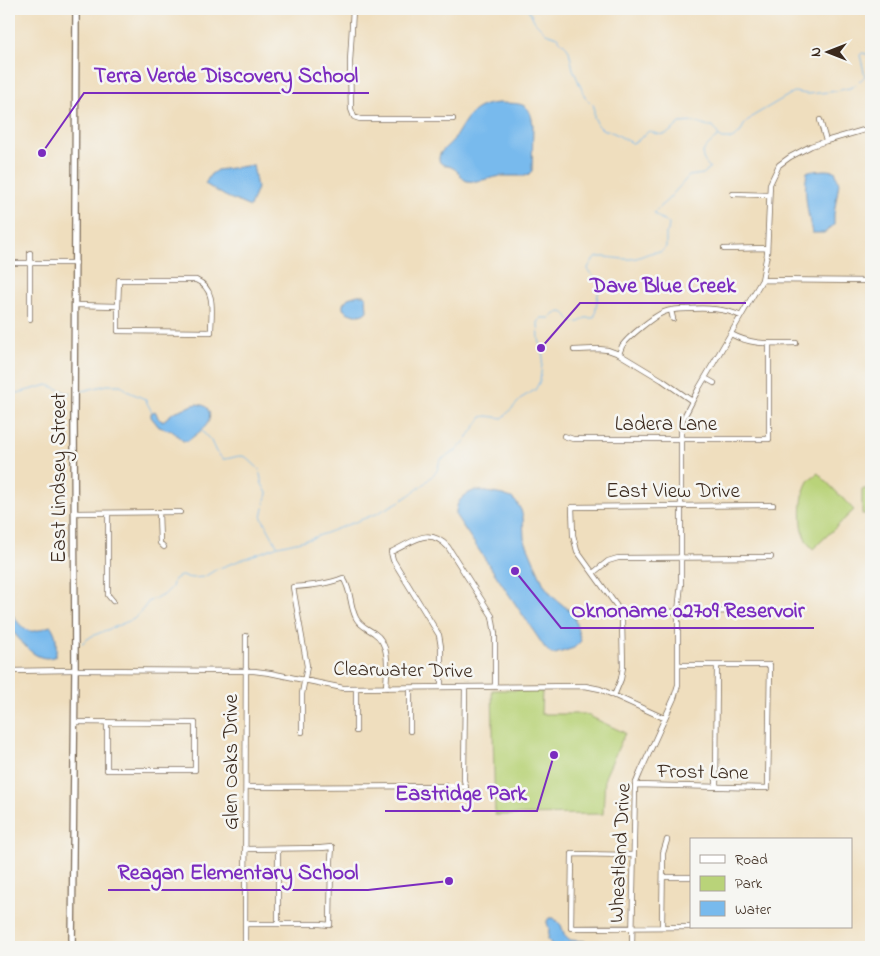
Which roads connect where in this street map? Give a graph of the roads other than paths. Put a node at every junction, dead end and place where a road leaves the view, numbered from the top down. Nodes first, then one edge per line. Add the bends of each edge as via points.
1 (76, 9) edge
2 (352, 9) edge
3 (453, 119) dead end
4 (820, 120) dead end
5 (871, 128) edge
6 (826, 141) junction
7 (733, 194) dead end
8 (769, 195) junction
9 (767, 248) junction
10 (724, 249) dead end
11 (30, 252) dead end
12 (9, 263) edge
13 (30, 263) junction
14 (76, 263) junction
15 (762, 280) junction
16 (871, 281) edge
17 (75, 305) junction
18 (118, 306) junction
19 (671, 310) junction
20 (741, 316) junction
21 (30, 319) dead end
22 (673, 319) dead end
23 (731, 334) junction
24 (769, 343) junction
25 (796, 343) dead end
26 (574, 350) dead end
27 (619, 354) junction
28 (705, 378) junction
29 (714, 383) dead end
30 (692, 401) junction
31 (564, 436) dead end
32 (681, 439) junction
33 (773, 505) dead end
34 (681, 506) junction
35 (159, 512) junction
36 (180, 512) dead end
37 (74, 513) junction
38 (108, 513) junction
39 (164, 547) dead end
40 (772, 557) dead end
41 (681, 558) junction
42 (593, 573) junction
43 (113, 601) dead end
44 (678, 612) junction
45 (769, 612) dead end
46 (621, 614) junction
47 (246, 636) dead end
48 (678, 665) junction
49 (717, 665) junction
50 (9, 670) edge
51 (75, 670) junction
52 (246, 671) junction
53 (304, 680) junction
54 (441, 687) junction
55 (495, 687) junction
56 (356, 688) junction
57 (386, 688) junction
58 (410, 688) junction
59 (465, 688) junction
60 (614, 696) junction
61 (664, 718) junction
62 (75, 722) junction
63 (107, 722) junction
64 (356, 731) dead end
65 (410, 731) dead end
66 (302, 732) dead end
67 (635, 786) junction
68 (246, 787) junction
69 (716, 787) junction
70 (668, 840) dead end
71 (246, 849) junction
72 (278, 849) junction
73 (633, 855) junction
74 (663, 877) junction
75 (690, 877) edge
76 (245, 924) junction
77 (278, 924) junction
78 (662, 927) junction
79 (690, 927) edge
80 (632, 928) junction
81 (72, 947) edge
82 (245, 947) edge
83 (632, 947) edge

1 - 14 street, East Lindsey Street
2 - 3 street via 350,62 354,117
4 - 6 street
5 - 6 street
6 - 8 street via 802,150 779,165 770,184
7 - 8 street
8 - 9 street
9 - 10 street
9 - 15 street
11 - 13 street
12 - 13 street
13 - 14 street
13 - 21 street
14 - 17 street, East Lindsey Street
15 - 16 street
15 - 20 street, Wheatland Drive
17 - 18 street
17 - 37 street, East Lindsey Street
18 - 18 street via 118,331 211,332 211,296 203,283 196,280 119,280
19 - 20 street via 710,308
19 - 22 street
19 - 27 street via 656,316 636,332 622,346
20 - 23 street, Wheatland Drive
23 - 24 street via 747,342
23 - 28 street, Wheatland Drive
24 - 25 street
24 - 32 street, Ladera Lane via 769,439
26 - 27 street via 603,349
27 - 30 street
28 - 29 street
28 - 30 street, Wheatland Drive
30 - 32 street, Wheatland Drive via 683,419
31 - 32 street, Ladera Lane via 573,439
32 - 34 street, Wheatland Drive
33 - 34 street, East View Drive
34 - 41 street, Wheatland Drive
34 - 42 street, East View Drive via 572,507 574,542
35 - 36 street
35 - 38 street
35 - 39 street via 160,543
37 - 38 street
37 - 51 street, East Lindsey Street
38 - 43 street via 108,596
40 - 41 street
41 - 42 street via 618,558
41 - 44 street, Wheatland Drive
42 - 46 street
44 - 45 street
44 - 46 street
44 - 48 street, Wheatland Drive
46 - 60 street via 622,673
47 - 52 street, Glen Oaks Drive
48 - 49 street
48 - 61 street, Wheatland Drive via 676,690
49 - 69 street
49 - 69 street, Frost Lane via 770,665 768,788
50 - 51 street, Clearwater Drive
51 - 52 street, Clearwater Drive
51 - 62 street, East Lindsey Street
52 - 53 street, Clearwater Drive
52 - 68 street, Glen Oaks Drive
53 - 56 street, Clearwater Drive
53 - 57 street via 307,666 293,587 343,578 348,585 357,621 376,634 385,648
53 - 66 street
54 - 55 street via 439,635 391,552 426,536 437,538 448,546 492,616
54 - 58 street, Clearwater Drive
54 - 59 street, Clearwater Drive
55 - 59 street, Clearwater Drive
55 - 60 street, Clearwater Drive via 590,686
56 - 57 street, Clearwater Drive
56 - 64 street
57 - 58 street, Clearwater Drive
58 - 65 street
59 - 68 street via 466,786
60 - 61 street, Clearwater Drive
61 - 67 street, Wheatland Drive
62 - 63 street
62 - 81 street, East Lindsey Street
63 - 63 street via 195,723 195,770 107,770
67 - 69 street, Frost Lane
67 - 73 street, Wheatland Drive
68 - 71 street, Glen Oaks Drive
70 - 74 street via 663,853
71 - 72 street
71 - 76 street, Glen Oaks Drive
72 - 77 street
72 - 77 street via 332,847 330,925
73 - 80 street, Wheatland Drive
73 - 80 street via 572,854 571,928
74 - 75 street
74 - 78 street
76 - 77 street
76 - 82 street, Glen Oaks Drive
78 - 79 street
78 - 80 street
80 - 83 street, Wheatland Drive

